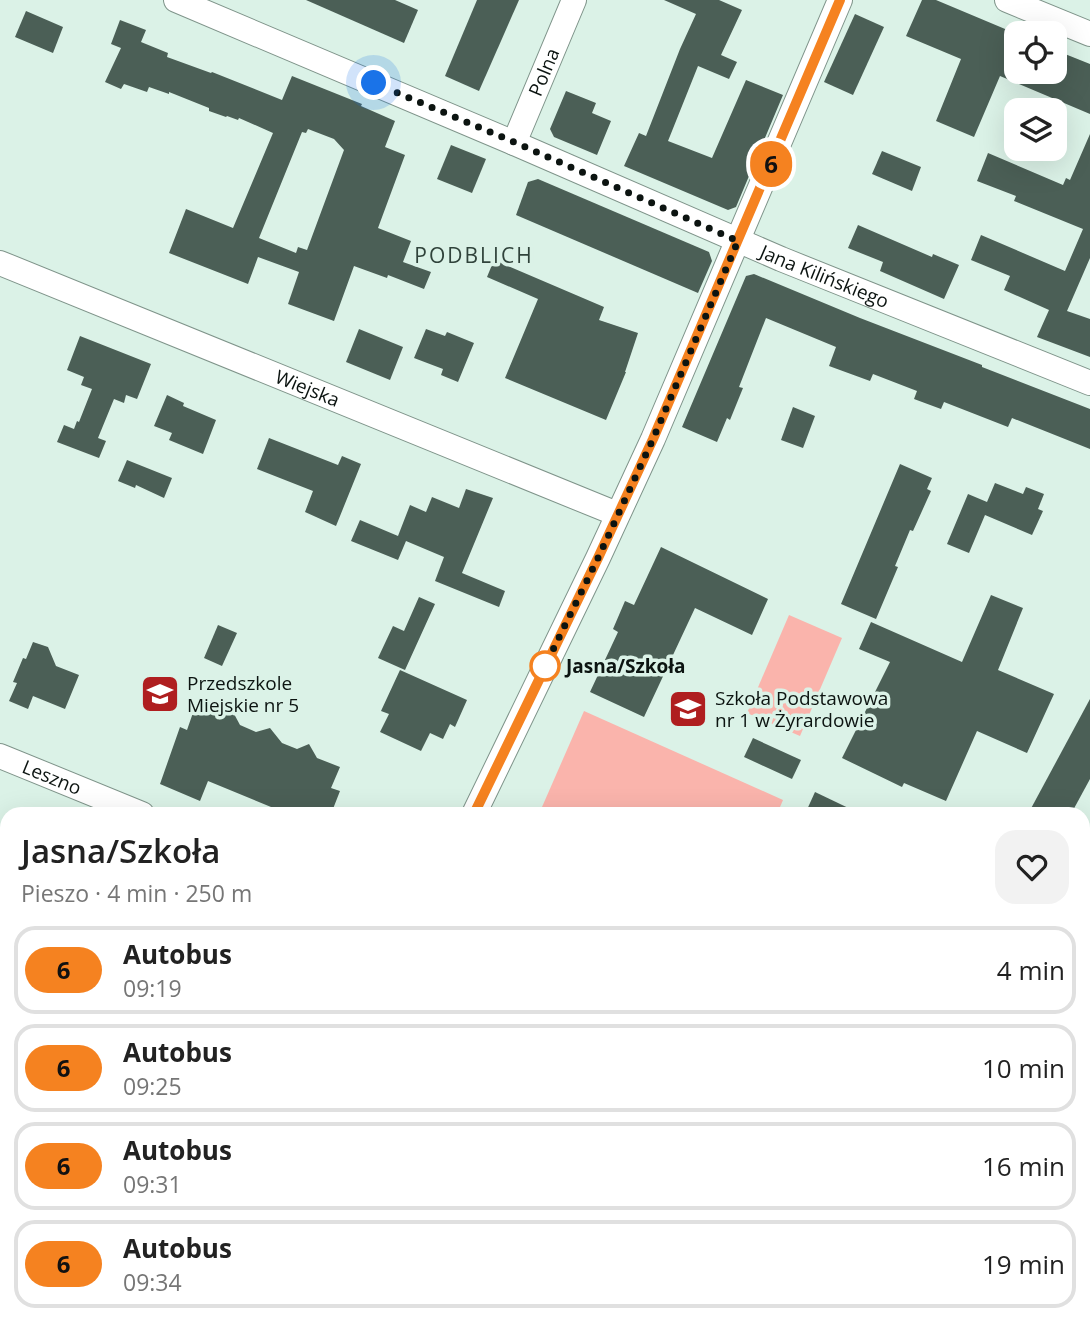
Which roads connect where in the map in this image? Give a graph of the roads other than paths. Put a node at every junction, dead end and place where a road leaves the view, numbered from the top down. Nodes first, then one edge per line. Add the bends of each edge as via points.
1 (176, 0) edge
2 (574, 0) edge
3 (840, 0) edge
4 (1007, 0) edge
5 (1090, 34) edge
6 (514, 142) junction
7 (738, 241) junction
8 (0, 263) edge
9 (1090, 383) edge
10 (617, 514) junction
11 (0, 756) edge
12 (125, 807) edge
13 (477, 807) edge

1 - 6 street, Jana Kilińskiego
2 - 6 street, Polna
3 - 7 street
4 - 5 street
6 - 7 street, Jana Kilińskiego
7 - 9 street, Jana Kilińskiego
7 - 10 street
8 - 10 street, Wiejska
10 - 13 street
11 - 12 street, Leszno

